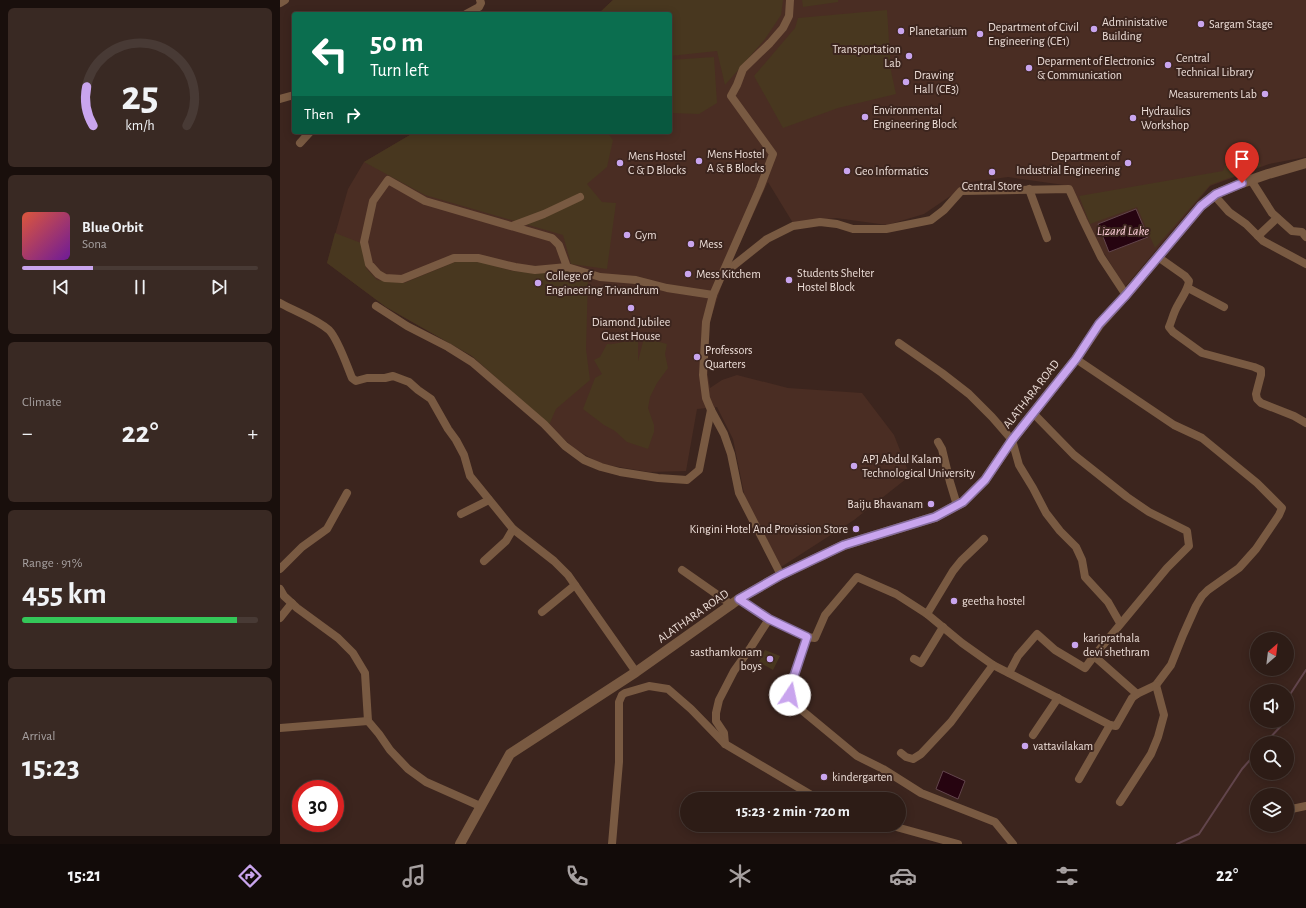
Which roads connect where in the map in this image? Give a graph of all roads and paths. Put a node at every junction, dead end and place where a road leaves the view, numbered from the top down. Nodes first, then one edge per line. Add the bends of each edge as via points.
1 (285, 0) edge
2 (480, 0) edge
3 (790, 0) edge
4 (280, 3) edge
5 (470, 12) edge
6 (292, 96) edge
7 (280, 99) edge
8 (308, 134) edge
9 (300, 143) dead end
10 (1305, 165) edge
11 (1251, 180) junction
12 (1029, 189) junction
13 (1214, 195) junction
14 (580, 198) dead end
15 (1277, 218) junction
16 (512, 226) junction
17 (1258, 236) junction
18 (1306, 237) edge
19 (1047, 238) dead end
20 (1158, 257) junction
21 (1306, 264) edge
22 (567, 267) junction
23 (720, 276) junction
24 (1188, 288) junction
25 (713, 295) junction
26 (1126, 295) junction
27 (280, 302) edge
28 (376, 306) dead end
29 (1224, 307) dead end
30 (899, 343) dead end
31 (1076, 359) junction
32 (711, 410) junction
33 (1033, 413) junction
34 (1306, 424) edge
35 (1012, 440) junction
36 (938, 442) dead end
37 (347, 493) dead end
38 (489, 500) junction
39 (957, 505) junction
40 (460, 514) dead end
41 (513, 529) junction
42 (984, 539) dead end
43 (484, 561) dead end
44 (280, 569) edge
45 (682, 570) dead end
46 (781, 575) junction
47 (575, 585) junction
48 (280, 589) edge
49 (735, 602) junction
50 (292, 603) junction
51 (542, 612) dead end
52 (927, 614) junction
53 (280, 618) edge
54 (769, 619) junction
55 (1120, 623) junction
56 (943, 627) junction
57 (807, 637) junction
58 (1094, 656) junction
59 (914, 659) dead end
60 (993, 665) junction
61 (636, 672) junction
62 (1009, 673) junction
63 (1156, 685) junction
64 (1136, 694) junction
65 (1058, 698) junction
66 (368, 721) junction
67 (1110, 725) junction
68 (280, 728) edge
69 (1032, 735) dead end
70 (725, 744) junction
71 (901, 753) dead end
72 (1079, 779) dead end
73 (806, 792) edge
74 (1120, 802) dead end
75 (480, 806) junction
76 (1306, 806) edge
77 (1294, 809) edge
78 (906, 830) edge
79 (460, 844) edge
80 (611, 844) edge
81 (958, 844) edge
82 (1013, 844) edge

1 - 4 street
2 - 5 street via 480,6
3 - 23 street via 789,16 782,28 743,69 731,96 774,154
6 - 7 street
8 - 9 street
10 - 11 street, ALATHARA ROAD
11 - 13 street, ALATHARA ROAD
11 - 15 street
12 - 19 street
12 - 23 street via 961,191 931,220 886,229 853,229 820,222 793,226 767,239
12 - 26 street via 1069,189 1102,257
13 - 17 street via 1229,212
13 - 20 street, ALATHARA ROAD via 1201,206
14 - 16 street
15 - 17 street
15 - 18 street via 1292,231 1302,232
16 - 22 street via 552,238 559,245
16 - 22 street via 425,201 388,180 373,201 364,242 369,264 385,278 402,279 454,258 478,258 535,270
17 - 21 street
20 - 24 street via 1185,276 1189,281
20 - 26 street, ALATHARA ROAD
22 - 25 street via 600,277 636,280
23 - 25 street
24 - 29 street
24 - 34 street via 1176,307 1169,327 1173,332 1202,353 1261,370 1257,399
25 - 32 street via 706,322 703,375 706,398
26 - 31 street, ALATHARA ROAD via 1099,324
27 - 38 street via 330,331 352,378 356,381 393,376 409,382 430,399 464,455 470,476
28 - 32 street via 472,362 544,424 564,446 584,460 601,467 658,478 687,480 700,470
30 - 35 street via 970,394
31 - 33 street, ALATHARA ROAD
31 - 63 street via 1174,425 1202,438 1257,483 1282,508 1252,554 1239,568 1202,596 1182,635 1171,666
32 - 46 street via 731,454 739,493
33 - 35 street, ALATHARA ROAD
33 - 55 street via 1074,455 1127,497 1149,512 1187,531 1189,546
35 - 39 street, ALATHARA ROAD via 985,480
35 - 55 street via 1019,465 1046,513 1076,547 1082,560 1085,577 1108,602
36 - 39 street
37 - 44 street via 327,529 302,546
38 - 40 street
38 - 41 street
39 - 46 street, ALATHARA ROAD via 935,517 844,545
41 - 43 street via 506,541
41 - 47 street via 554,562
42 - 52 street via 953,571
45 - 49 street
46 - 49 street, ALATHARA ROAD
47 - 51 street
47 - 61 street
48 - 50 street
49 - 54 street
49 - 61 street, ALATHARA ROAD
50 - 53 street
50 - 66 street via 354,653 366,673
52 - 56 street
52 - 57 street via 896,594 857,577 825,615 815,638
54 - 57 street
54 - 70 street via 734,671 719,700 716,721 724,733
55 - 58 street
56 - 59 street via 921,663
56 - 60 street
57 - 82 street via 791,685 790,695 793,703 857,756 921,793 995,822
58 - 62 street via 1085,668 1055,650 1037,634 1018,656
58 - 64 street
60 - 62 street
60 - 71 street via 950,722 921,754 913,759
61 - 75 street, ALATHARA ROAD via 510,754
62 - 65 street
63 - 64 street
63 - 74 street via 1164,715 1158,737 1151,754
64 - 67 street via 1116,726
65 - 67 street
65 - 69 street
66 - 68 street
66 - 75 street via 408,769 426,782
67 - 72 street
70 - 73 street
70 - 80 street via 668,689 649,686 622,695 618,707 619,762
75 - 79 street, ALATHARA ROAD
76 - 77 street
78 - 81 street

